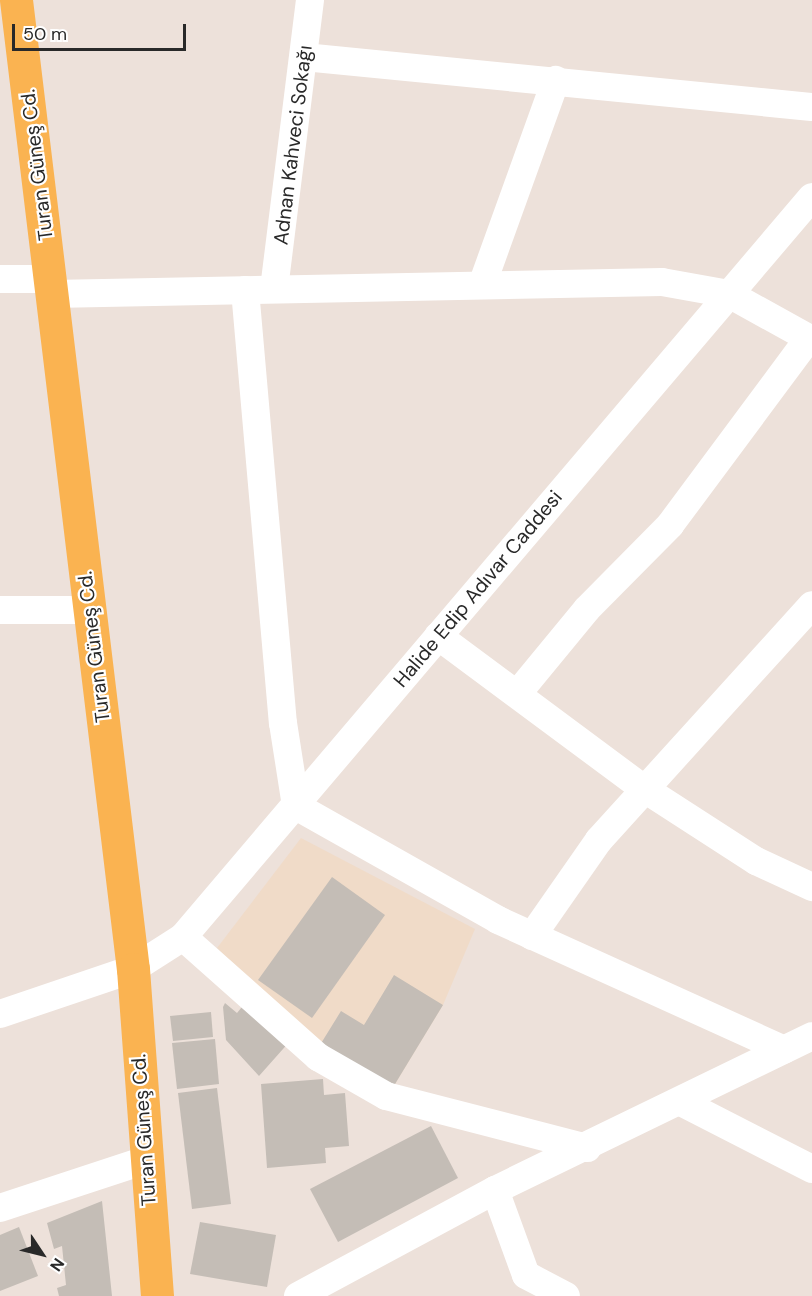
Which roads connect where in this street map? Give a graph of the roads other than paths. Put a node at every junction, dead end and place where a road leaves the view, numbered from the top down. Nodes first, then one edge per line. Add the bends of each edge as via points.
1 (15, 0) edge
2 (310, 0) edge
3 (304, 57) junction
4 (556, 80) junction
5 (812, 107) edge
6 (812, 197) edge
7 (0, 279) edge
8 (482, 285) junction
9 (51, 286) junction
10 (274, 289) junction
11 (245, 290) junction
12 (729, 294) junction
13 (811, 339) edge
14 (812, 605) edge
15 (0, 610) edge
16 (89, 610) junction
17 (438, 636) junction
18 (517, 694) junction
19 (643, 788) junction
20 (296, 806) junction
21 (812, 887) edge
22 (532, 936) junction
23 (183, 937) junction
24 (133, 969) junction
25 (0, 1014) edge
26 (812, 1036) edge
27 (784, 1050) junction
28 (683, 1103) junction
29 (587, 1148) junction
30 (146, 1160) junction
31 (812, 1169) edge
32 (495, 1190) junction
33 (0, 1208) edge
34 (157, 1296) edge
35 (298, 1296) edge
36 (566, 1296) edge

1 - 9 main road, Turan Güneş Cd.
2 - 3 street, Adnan Kahveci Sokağı
3 - 4 street
3 - 10 street, Adnan Kahveci Sokağı
4 - 5 street
4 - 8 street
6 - 12 street, Halide Edip Adıvar Caddesi
7 - 9 street
8 - 10 street
8 - 12 street via 662,282
9 - 11 street
9 - 16 main road, Turan Güneş Cd.
10 - 11 street
11 - 20 street via 279,687
12 - 13 street
12 - 17 street, Halide Edip Adıvar Caddesi
13 - 18 street via 670,525 587,609
14 - 19 street
15 - 16 street
16 - 24 main road, Turan Güneş Cd.
17 - 18 street
17 - 20 street, Halide Edip Adıvar Caddesi
18 - 19 street
19 - 21 street via 756,861
19 - 22 street via 557,894
20 - 22 street
20 - 23 street, Halide Edip Adıvar Caddesi
22 - 27 street
23 - 24 street, Halide Edip Adıvar Caddesi
23 - 29 street via 318,1057 386,1096
24 - 25 street, Halide Edip Adıvar Caddesi
24 - 30 main road, Turan Güneş Cd.
26 - 27 street
27 - 28 street
28 - 29 street
28 - 31 street
29 - 32 street
30 - 33 street
30 - 34 main road, Turan Güneş Cd.
32 - 35 street
32 - 36 street via 510,1244 526,1275

